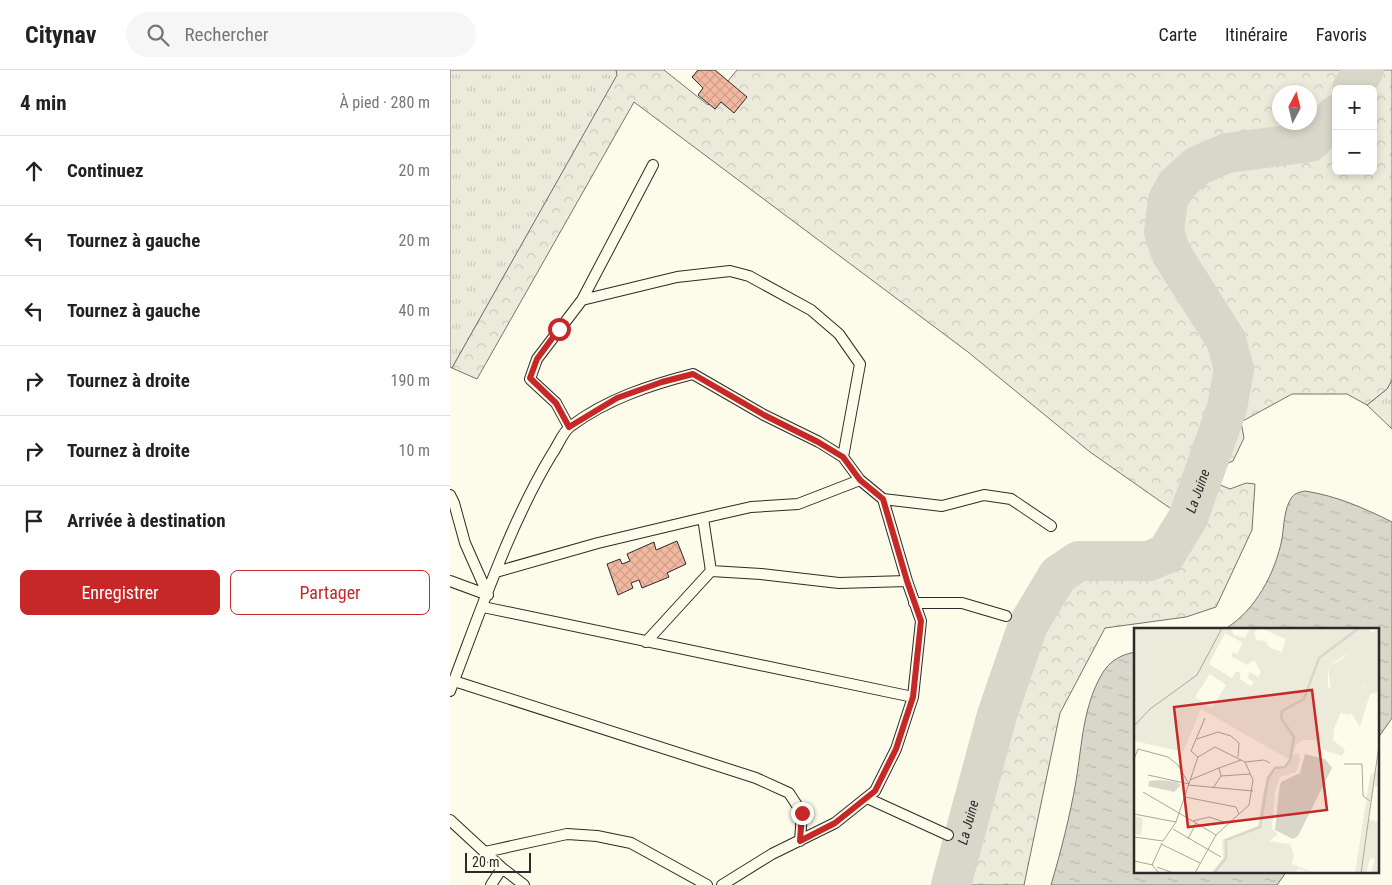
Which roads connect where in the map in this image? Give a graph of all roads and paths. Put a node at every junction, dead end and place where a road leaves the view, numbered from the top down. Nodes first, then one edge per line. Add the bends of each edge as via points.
1 (653, 165) dead end
2 (582, 300) junction
3 (569, 427) junction
4 (843, 457) junction
5 (860, 480) junction
6 (450, 495) edge
7 (883, 499) junction
8 (703, 518) junction
9 (1051, 526) dead end
10 (711, 571) junction
11 (496, 572) junction
12 (450, 581) edge
13 (907, 581) junction
14 (488, 595) junction
15 (914, 603) junction
16 (483, 607) junction
17 (1006, 616) dead end
18 (646, 642) junction
19 (454, 681) junction
20 (450, 692) edge
21 (913, 697) junction
22 (867, 798) junction
23 (450, 820) edge
24 (948, 835) dead end
25 (800, 841) junction
26 (485, 852) junction
27 (502, 868) junction
28 (491, 885) edge
29 (524, 885) edge
30 (707, 885) edge
31 (722, 885) edge

1 - 2 lane
2 - 3 lane via 537,359 530,378 556,403
2 - 4 lane via 677,276 730,271 749,276 811,310 839,334 860,364
3 - 4 lane via 617,398 693,374
3 - 11 lane via 538,478
4 - 5 lane
5 - 7 lane
5 - 8 lane via 798,504 751,507
6 - 14 lane via 464,543
7 - 9 lane via 942,506 984,495 1011,499
7 - 13 lane
8 - 10 lane
8 - 11 lane
10 - 13 lane via 839,583
10 - 18 lane
11 - 14 lane
12 - 14 lane
13 - 15 lane
14 - 16 lane
15 - 17 lane via 962,604
15 - 21 lane via 921,621
16 - 18 lane
16 - 19 lane
18 - 21 lane
19 - 20 lane
19 - 25 lane via 756,778 788,793 802,813
21 - 22 lane via 896,749 875,791
22 - 24 lane
22 - 25 lane via 835,823
23 - 26 lane
25 - 31 lane
26 - 27 lane
26 - 30 lane via 567,834 597,836 631,843
27 - 28 lane
27 - 29 lane

